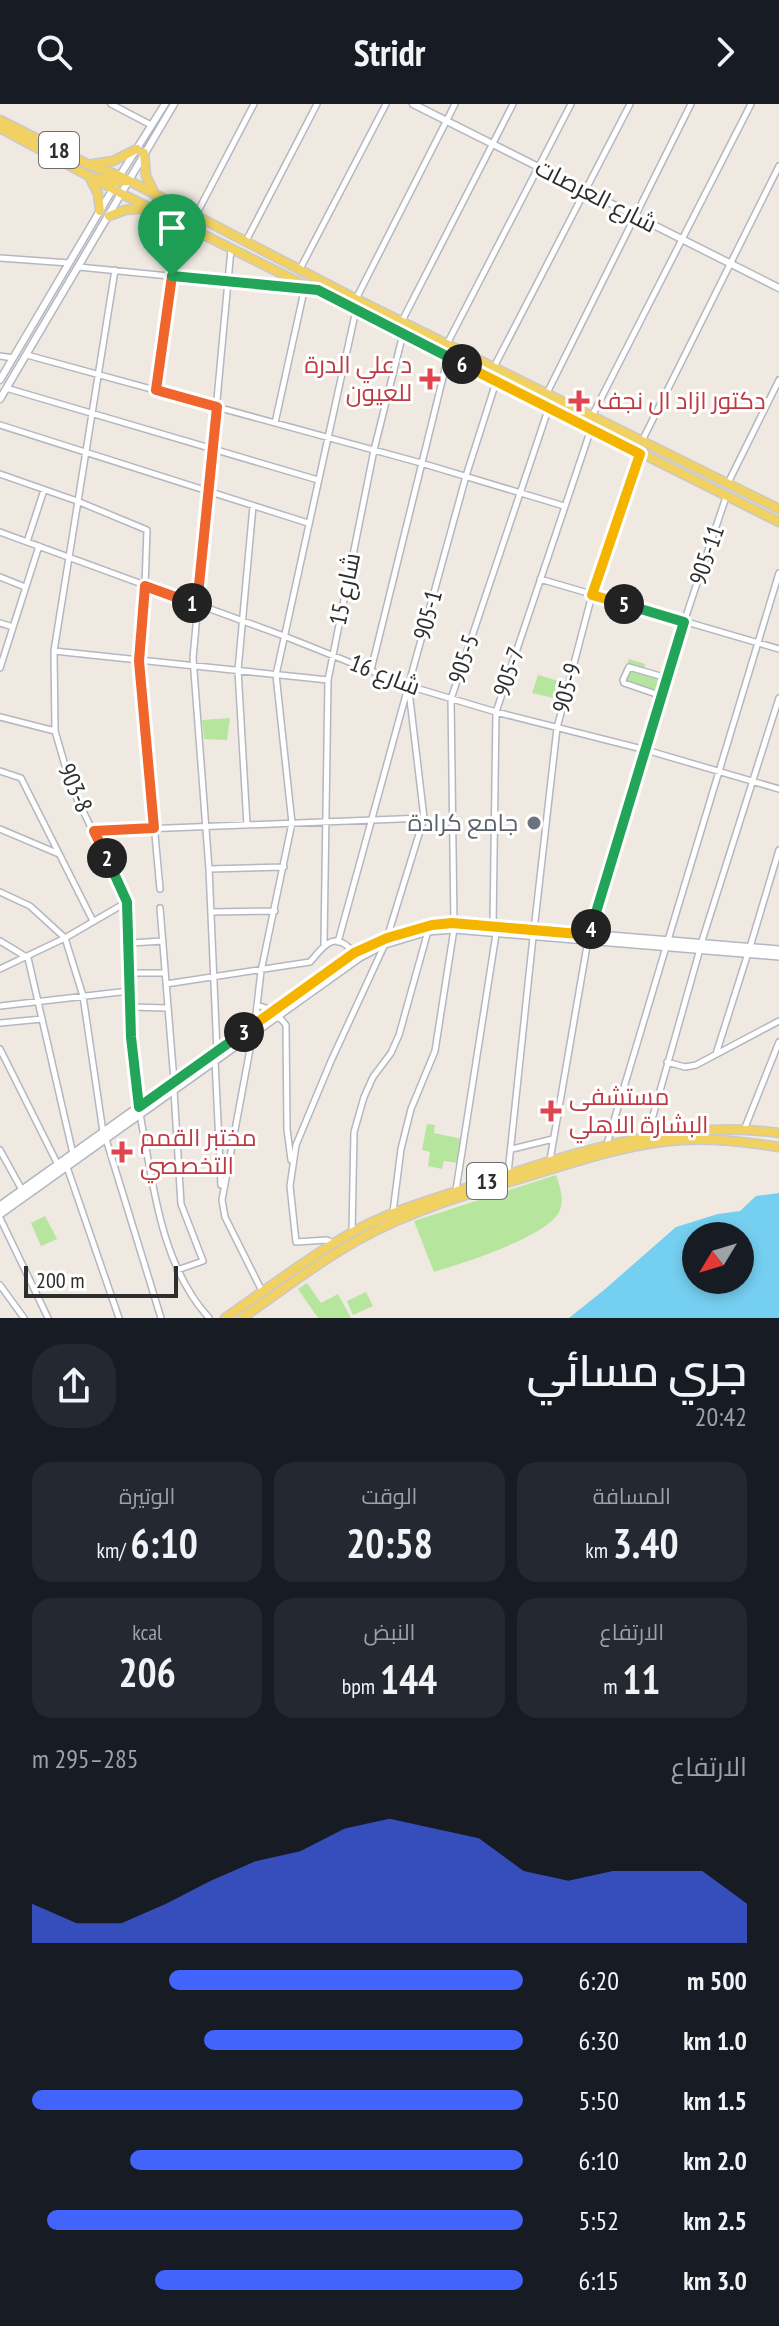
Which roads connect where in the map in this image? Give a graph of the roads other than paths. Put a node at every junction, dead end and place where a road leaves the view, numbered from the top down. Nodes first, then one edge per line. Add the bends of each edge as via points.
1 (111, 104) edge
2 (165, 104) edge
3 (174, 104) edge
4 (254, 104) edge
5 (317, 104) edge
6 (386, 104) edge
7 (413, 104) edge
8 (455, 104) edge
9 (513, 104) edge
10 (571, 104) edge
11 (630, 104) edge
12 (691, 104) edge
13 (751, 104) edge
14 (0, 120) edge
15 (446, 121) junction
16 (151, 125) junction
17 (0, 128) edge
18 (493, 144) junction
19 (141, 151) junction
20 (779, 166) edge
21 (85, 168) junction
22 (539, 168) junction
23 (116, 182) junction
24 (126, 187) junction
25 (587, 191) junction
26 (157, 197) junction
27 (151, 208) junction
28 (100, 211) junction
29 (634, 215) junction
30 (109, 216) junction
31 (196, 216) junction
32 (682, 239) junction
33 (246, 241) junction
34 (232, 248) junction
35 (0, 258) edge
36 (69, 263) junction
37 (730, 264) junction
38 (79, 267) junction
39 (300, 269) junction
40 (115, 270) junction
41 (172, 276) junction
42 (229, 282) junction
43 (779, 288) edge
44 (318, 290) junction
45 (304, 291) junction
46 (356, 299) junction
47 (356, 310) junction
48 (401, 321) junction
49 (403, 334) junction
50 (447, 344) junction
51 (27, 355) junction
52 (0, 356) edge
53 (448, 357) junction
54 (13, 358) junction
55 (494, 367) junction
56 (98, 375) junction
57 (0, 380) edge
58 (779, 380) edge
59 (496, 382) junction
60 (6, 388) junction
61 (156, 390) junction
62 (547, 393) junction
63 (0, 399) edge
64 (217, 407) junction
65 (549, 407) junction
66 (92, 413) junction
67 (592, 416) junction
68 (275, 423) junction
69 (0, 425) edge
70 (591, 429) junction
71 (326, 438) junction
72 (642, 441) junction
73 (213, 449) junction
74 (374, 450) junction
75 (85, 452) junction
76 (640, 454) junction
77 (421, 463) junction
78 (0, 474) edge
79 (466, 476) junction
80 (318, 480) junction
81 (727, 484) junction
82 (44, 490) junction
83 (209, 491) junction
84 (518, 492) junction
85 (726, 497) junction
86 (77, 501) junction
87 (253, 506) junction
88 (564, 506) junction
89 (779, 509) edge
90 (779, 522) edge
91 (308, 523) junction
92 (0, 532) edge
93 (27, 542) junction
94 (39, 546) junction
95 (69, 558) junction
96 (779, 573) edge
97 (0, 577) edge
98 (540, 579) junction
99 (145, 586) junction
100 (25, 587) junction
101 (592, 595) junction
102 (197, 605) junction
103 (242, 622) junction
104 (684, 622) junction
105 (0, 623) edge
106 (13, 627) junction
107 (284, 636) junction
108 (756, 643) junction
109 (779, 649) edge
110 (54, 651) junction
111 (332, 655) junction
112 (139, 661) junction
113 (193, 665) junction
114 (0, 668) edge
115 (238, 670) junction
116 (371, 670) junction
117 (276, 675) junction
118 (667, 678) junction
119 (328, 680) junction
120 (409, 686) junction
121 (662, 696) junction
122 (779, 698) edge
123 (451, 699) junction
124 (496, 712) junction
125 (0, 717) edge
126 (557, 728) junction
127 (55, 731) junction
128 (646, 750) junction
129 (0, 771) edge
130 (720, 771) junction
131 (751, 781) junction
132 (779, 789) edge
133 (424, 818) junction
134 (371, 820) junction
135 (325, 822) junction
136 (292, 823) junction
137 (247, 825) junction
138 (154, 828) junction
139 (207, 828) junction
140 (0, 829) edge
141 (94, 831) junction
142 (779, 850) edge
143 (60, 854) junction
144 (284, 867) junction
145 (209, 869) junction
146 (160, 889) dead end
147 (0, 892) edge
148 (127, 902) junction
149 (160, 908) dead end
150 (275, 911) junction
151 (211, 912) junction
152 (93, 921) junction
153 (454, 926) junction
154 (494, 930) junction
155 (428, 931) junction
156 (534, 934) junction
157 (65, 938) junction
158 (589, 938) junction
159 (0, 941) edge
160 (163, 941) junction
161 (386, 941) junction
162 (338, 942) junction
163 (131, 943) junction
164 (324, 944) junction
165 (667, 944) junction
166 (701, 947) junction
167 (749, 950) junction
168 (354, 953) junction
169 (779, 953) edge
170 (28, 958) junction
171 (0, 969) edge
172 (261, 971) junction
173 (131, 973) junction
174 (165, 973) junction
175 (213, 978) junction
176 (166, 984) junction
177 (129, 991) junction
178 (83, 996) junction
179 (38, 1002) junction
180 (257, 1005) junction
181 (0, 1006) edge
182 (130, 1007) junction
183 (167, 1008) junction
184 (277, 1008) junction
185 (273, 1017) junction
186 (42, 1019) junction
187 (779, 1021) edge
188 (0, 1023) edge
189 (254, 1028) junction
190 (779, 1042) edge
191 (0, 1049) edge
192 (216, 1055) junction
193 (715, 1055) junction
194 (667, 1062) junction
195 (174, 1086) junction
196 (140, 1110) junction
197 (744, 1131) junction
198 (779, 1133) edge
199 (104, 1135) junction
200 (647, 1137) junction
201 (553, 1139) junction
202 (661, 1139) junction
203 (607, 1144) junction
204 (779, 1147) edge
205 (511, 1149) junction
206 (1, 1154) edge
207 (73, 1154) junction
208 (550, 1160) junction
209 (292, 1165) junction
210 (62, 1166) junction
211 (508, 1174) junction
212 (22, 1190) junction
213 (456, 1191) junction
214 (222, 1194) junction
215 (0, 1206) edge
216 (393, 1213) junction
217 (0, 1216) edge
218 (352, 1233) junction
219 (337, 1247) junction
220 (177, 1270) junction
221 (0, 1285) edge
222 (263, 1292) junction
223 (24, 1318) edge
224 (48, 1318) edge
225 (119, 1318) edge
226 (161, 1318) edge
227 (209, 1318) edge
228 (225, 1318) edge
229 (242, 1318) edge

1 - 16 street
2 - 16 street
3 - 19 street
4 - 31 street
5 - 33 street
6 - 39 street
7 - 15 street, شارع العرصات
8 - 15 street
9 - 18 street
10 - 22 street
11 - 25 street
12 - 29 street
13 - 32 street
14 - 21 main road, 18
15 - 18 street, شارع العرصات
15 - 46 street
16 - 19 street
17 - 21 main road, 18
18 - 22 street, شارع العرصات
18 - 48 street
19 - 21 main road
19 - 23 street
19 - 24 street
19 - 26 main road
20 - 37 street
21 - 23 main road
21 - 28 main road
22 - 25 street, شارع العرصات
22 - 50 street
23 - 24 main road
23 - 24 main road
23 - 28 street
24 - 26 main road
24 - 27 main road
24 - 30 street
25 - 29 street, شارع العرصات
25 - 55 street
26 - 31 main road
27 - 30 main road
27 - 34 main road
28 - 36 street
29 - 32 street, شارع العرصات
29 - 62 street
30 - 38 street
31 - 33 main road
32 - 37 street, شارع العرصات
32 - 67 street
33 - 39 main road
34 - 42 street
34 - 44 main road
35 - 36 street
36 - 54 street
37 - 43 street, شارع العرصات
37 - 72 street
38 - 40 street
38 - 51 street
39 - 46 main road
40 - 41 street
40 - 56 street, 903-8
41 - 42 street
41 - 61 street
42 - 45 street
42 - 64 street
44 - 45 street
44 - 47 main road
45 - 68 street
46 - 48 main road
47 - 49 main road
47 - 71 street
48 - 50 main road
49 - 53 main road
49 - 74 street, شارع 15
50 - 55 main road
51 - 56 street
51 - 60 street
52 - 54 street
53 - 59 main road
53 - 77 street
54 - 57 street
55 - 62 main road
56 - 61 street
56 - 66 street, 903-8
58 - 81 street
59 - 65 main road
59 - 79 street, 905-1
60 - 63 street
60 - 66 street
61 - 64 street
62 - 67 main road
64 - 68 street
64 - 73 street
65 - 70 main road
65 - 84 street, 905-5
66 - 73 street
66 - 75 street, 903-8
67 - 72 main road
68 - 71 street
69 - 75 street
70 - 76 main road
70 - 88 street, 905-7
71 - 74 street
71 - 80 street
72 - 81 main road
73 - 80 street
73 - 83 street
74 - 77 street
74 - 111 street, شارع 15
75 - 83 street
75 - 86 street, 903-8
76 - 85 main road
76 - 101 street, 905-9
77 - 79 street
77 - 116 street
78 - 82 street
79 - 84 street
79 - 120 street, 905-1
80 - 91 street
81 - 89 main road
82 - 86 street
82 - 93 street
83 - 87 street
83 - 102 street
84 - 88 street
84 - 123 street, 905-5
85 - 90 main road
85 - 104 street, 905-11
86 - 95 street, 903-8
86 - 99 street via 147,530
87 - 91 street
87 - 103 street
88 - 98 street, 905-7
91 - 107 street
92 - 93 street, شارع 16
93 - 94 street, شارع 16
94 - 95 street, شارع 16
94 - 100 street
95 - 99 street, شارع 16
95 - 110 street, 903-8
96 - 108 street
97 - 100 street
98 - 101 street
98 - 124 street, 905-7
99 - 102 street, شارع 16
99 - 112 street
100 - 106 street
101 - 104 street
101 - 126 street, 905-9
102 - 103 street, شارع 16
102 - 113 street
103 - 107 street, شارع 16
103 - 115 street
104 - 108 street
104 - 118 street, 905-11
105 - 106 street
106 - 114 street
107 - 111 street, شارع 16
107 - 117 street
108 - 109 street
108 - 130 street
110 - 112 street
110 - 127 street, 903-8
111 - 116 street, شارع 16
111 - 119 street, شارع 15
112 - 113 street
112 - 138 street
113 - 115 street
113 - 139 street
115 - 117 street
115 - 137 street
116 - 120 street, شارع 16
117 - 119 street
117 - 136 street
118 - 121 street, 905-11
118 - 121 street via 629,667 623,680
119 - 135 street, شارع 15
120 - 123 street, شارع 16
120 - 133 street
120 - 134 street, 905-1
121 - 128 street, 905-11
122 - 131 street
123 - 124 street, شارع 16
123 - 153 street, 905-5
124 - 126 street, شارع 16
124 - 154 street, 905-7
125 - 127 street
126 - 128 street, شارع 16
126 - 156 street, 905-9
127 - 141 street, 903-8 via 71,786
128 - 130 street, شارع 16
128 - 158 street, 905-11
129 - 143 street via 21,778
130 - 131 street, شارع 16
130 - 165 street
131 - 132 street, شارع 16
131 - 166 street
133 - 134 street
133 - 161 street
134 - 135 street
134 - 162 street, 905-1
135 - 136 street
135 - 164 street, شارع 15
136 - 137 street
136 - 144 street
137 - 139 street
138 - 139 street
138 - 141 street
138 - 146 street
139 - 145 street
140 - 143 street
141 - 148 street, 903-8
142 - 167 street
143 - 152 street
144 - 145 street
144 - 150 street
145 - 151 street
147 - 157 street via 30,906
148 - 152 street
148 - 163 street, 903-8
149 - 160 street
150 - 151 street
150 - 172 street
151 - 175 street
152 - 157 street
153 - 154 main road
153 - 155 main road
153 - 161 main road via 432,925
153 - 216 street, 905-5 via 435,1051 407,1122
154 - 156 main road
154 - 213 street, 905-7
155 - 161 main road
155 - 218 street via 399,1035 373,1077 354,1132
156 - 158 main road
156 - 205 street, 905-9
157 - 170 street
157 - 178 street
158 - 165 main road
158 - 201 street, 905-11
159 - 170 street
160 - 163 street
160 - 174 street
161 - 168 main road
161 - 185 main road
161 - 209 street via 331,1061
162 - 164 street
162 - 168 street
163 - 173 street, 903-8
164 - 172 street via 310,962
165 - 166 main road
165 - 203 street
166 - 167 main road
166 - 194 street
167 - 169 main road
167 - 193 street
168 - 184 main road
170 - 171 street
170 - 179 street
172 - 175 street
172 - 180 street
173 - 174 street
173 - 177 street, 903-8
174 - 176 street
175 - 176 street
175 - 192 street
176 - 183 street
177 - 178 street
177 - 182 street, 903-8
178 - 179 street
178 - 199 street
179 - 181 street
179 - 186 street
180 - 184 street
180 - 189 street
182 - 183 street
182 - 196 street, 903-8
183 - 195 street
184 - 189 main road
185 - 189 main road
185 - 209 street via 286,1025
186 - 188 street
186 - 207 street
187 - 193 street
189 - 192 main road
189 - 214 street
190 - 197 street
191 - 210 street
192 - 195 main road
192 - 214 street
193 - 194 street via 690,1067
194 - 200 street
195 - 196 main road
195 - 220 street via 181,1204 203,1261
196 - 199 main road
196 - 220 street, 903-8 via 158,1208
197 - 198 main road, 13
197 - 202 main road, 13
199 - 207 main road
199 - 210 main road
199 - 226 street
200 - 202 main road, 13
200 - 203 main road, 13
201 - 205 street
201 - 208 street, 905-11
202 - 204 main road, 13
202 - 219 main road, 13 via 494,1186
203 - 208 main road, 13
205 - 211 street, 905-9
206 - 212 street
207 - 210 main road
208 - 211 main road, 13
209 - 219 street via 294,1240 323,1240
210 - 212 main road
210 - 217 main road
210 - 225 street
211 - 213 main road, 13
212 - 215 main road
213 - 216 main road, 13
214 - 222 street via 225,1217
216 - 218 main road, 13
217 - 224 street
218 - 219 main road, 13
219 - 222 main road, 13
219 - 229 main road, 13
220 - 227 street, 903-8 via 191,1299
221 - 223 street
222 - 228 main road, 13

